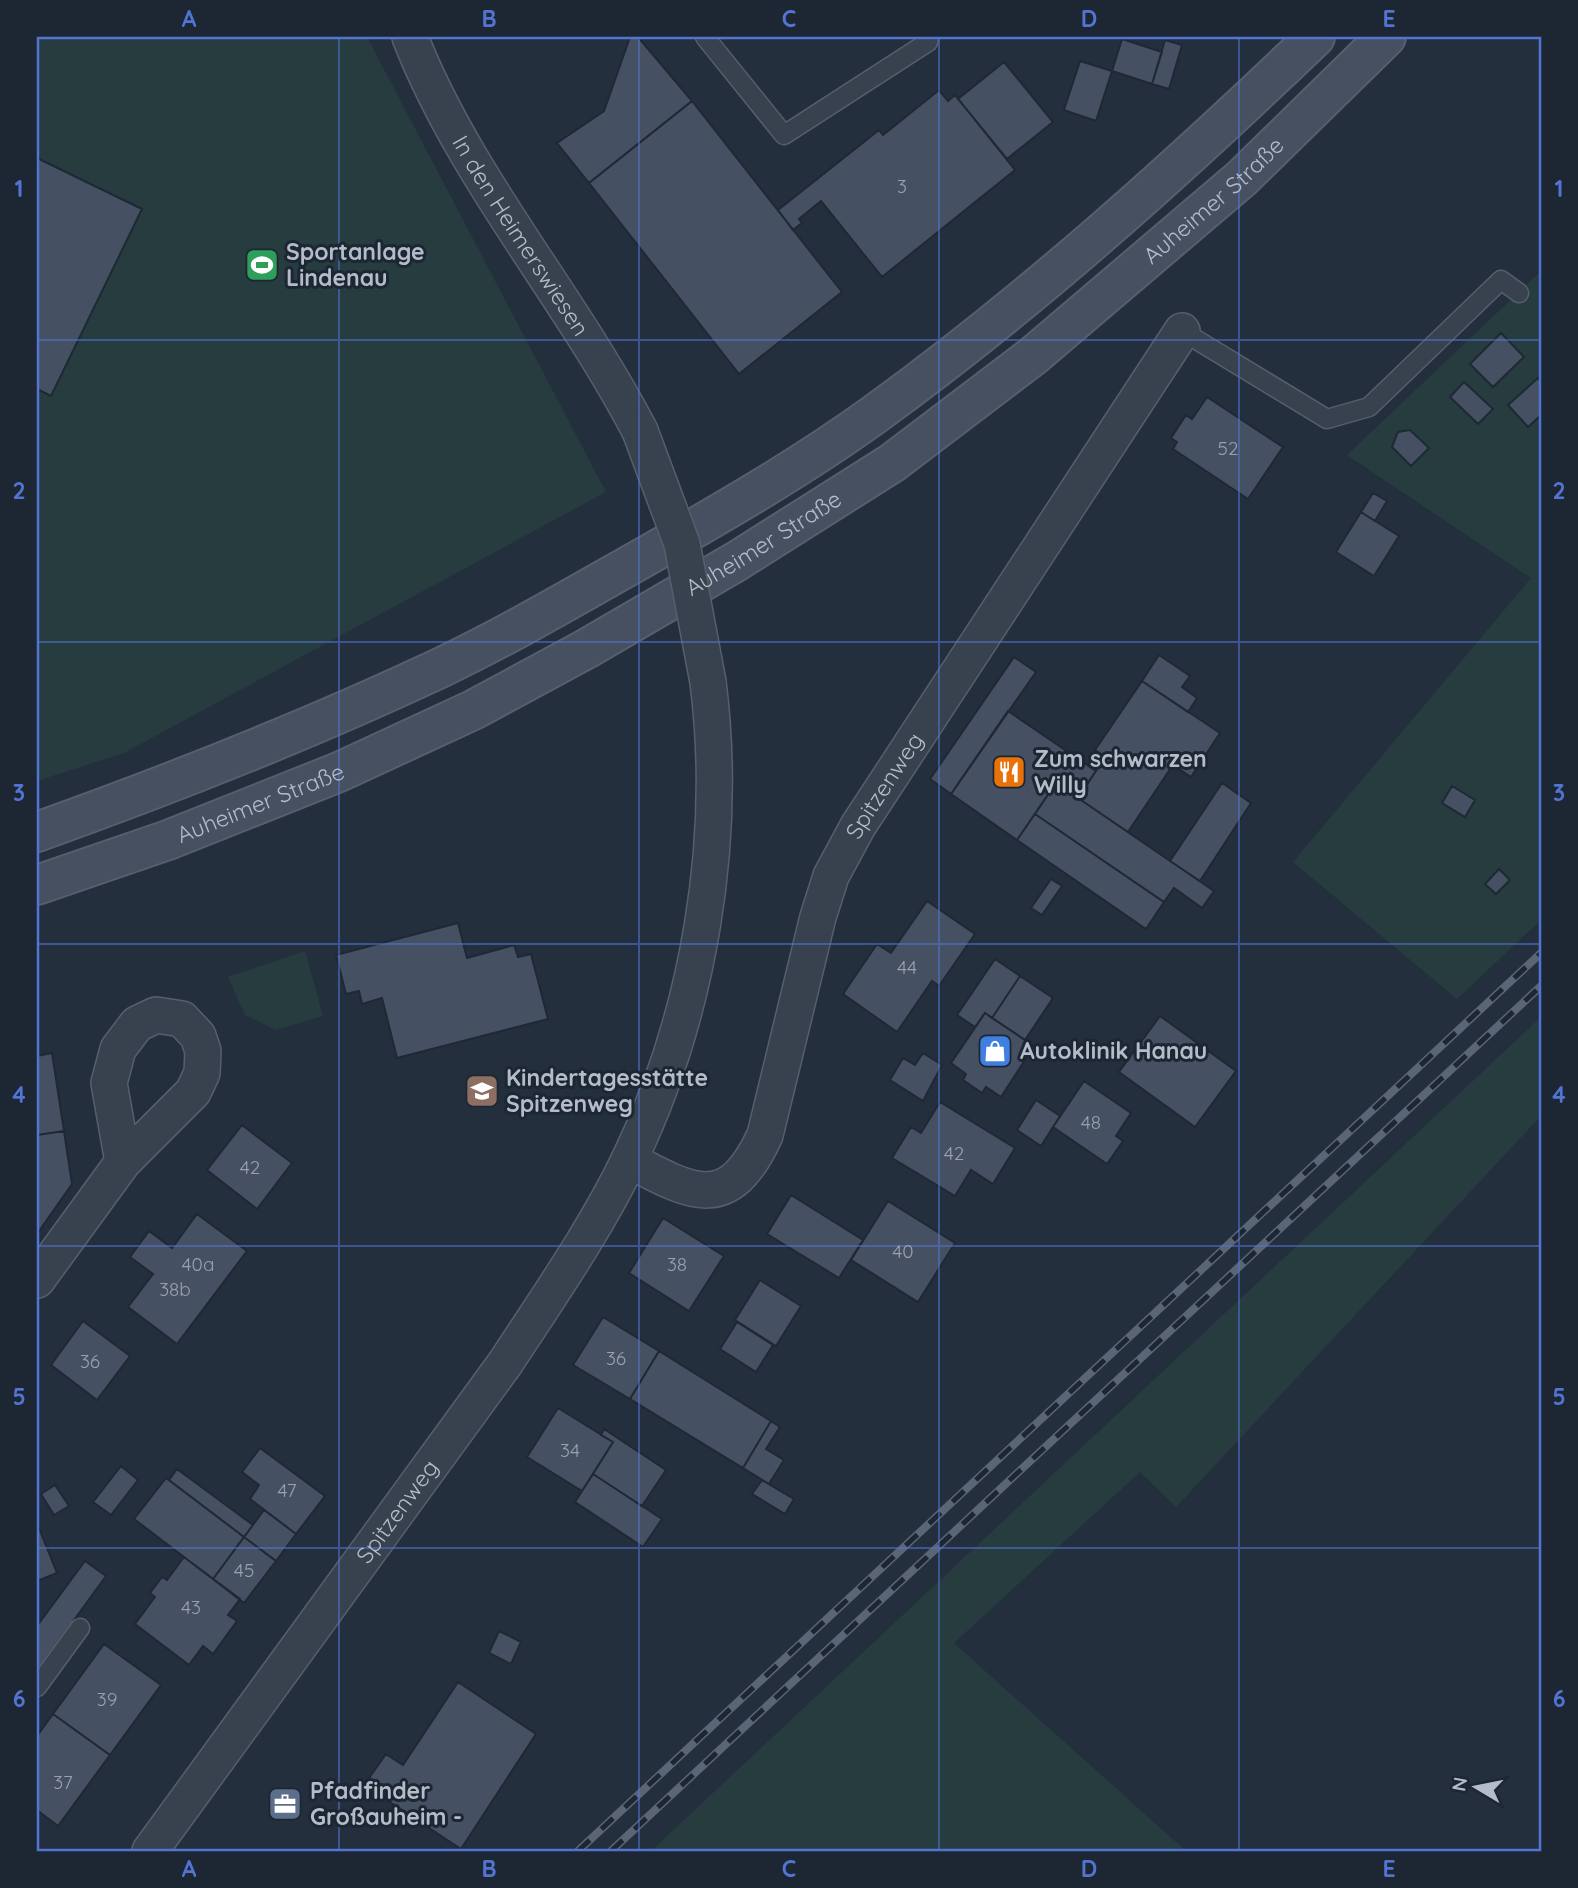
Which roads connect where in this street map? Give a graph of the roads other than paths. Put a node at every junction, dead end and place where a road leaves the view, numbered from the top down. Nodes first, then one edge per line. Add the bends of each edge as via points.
1 (410, 37) edge
2 (705, 37) edge
3 (929, 37) edge
4 (1315, 37) edge
5 (1386, 37) edge
6 (1518, 293) dead end
7 (1182, 331) joint
8 (708, 682) joint
9 (37, 832) edge
10 (37, 886) edge
11 (629, 1160) junction
12 (123, 1162) dead end
13 (37, 1280) edge
14 (80, 1629) dead end
15 (37, 1687) edge
16 (150, 1851) edge

1 - 8 street, In den Heimerswiesen, bridge via 474,163 607,369 640,431 682,544
2 - 3 lane via 784,135 928,42
4 - 9 main road, Auheimer Straße via 1089,246 990,326 873,415 719,514 443,666 305,730
5 - 10 main road, Auheimer Straße via 1242,178 1033,356 892,463 737,561 484,704 351,766 168,840
6 - 7 lane via 1501,280 1369,407 1327,419
7 - 11 street, Spitzenweg via 858,826 831,876 765,1135 752,1164 737,1180 711,1190 692,1190
8 - 11 street, Spitzenweg via 714,782 702,921 673,1052
11 - 16 street, Spitzenweg via 506,1362
12 - 13 street
14 - 15 lane

